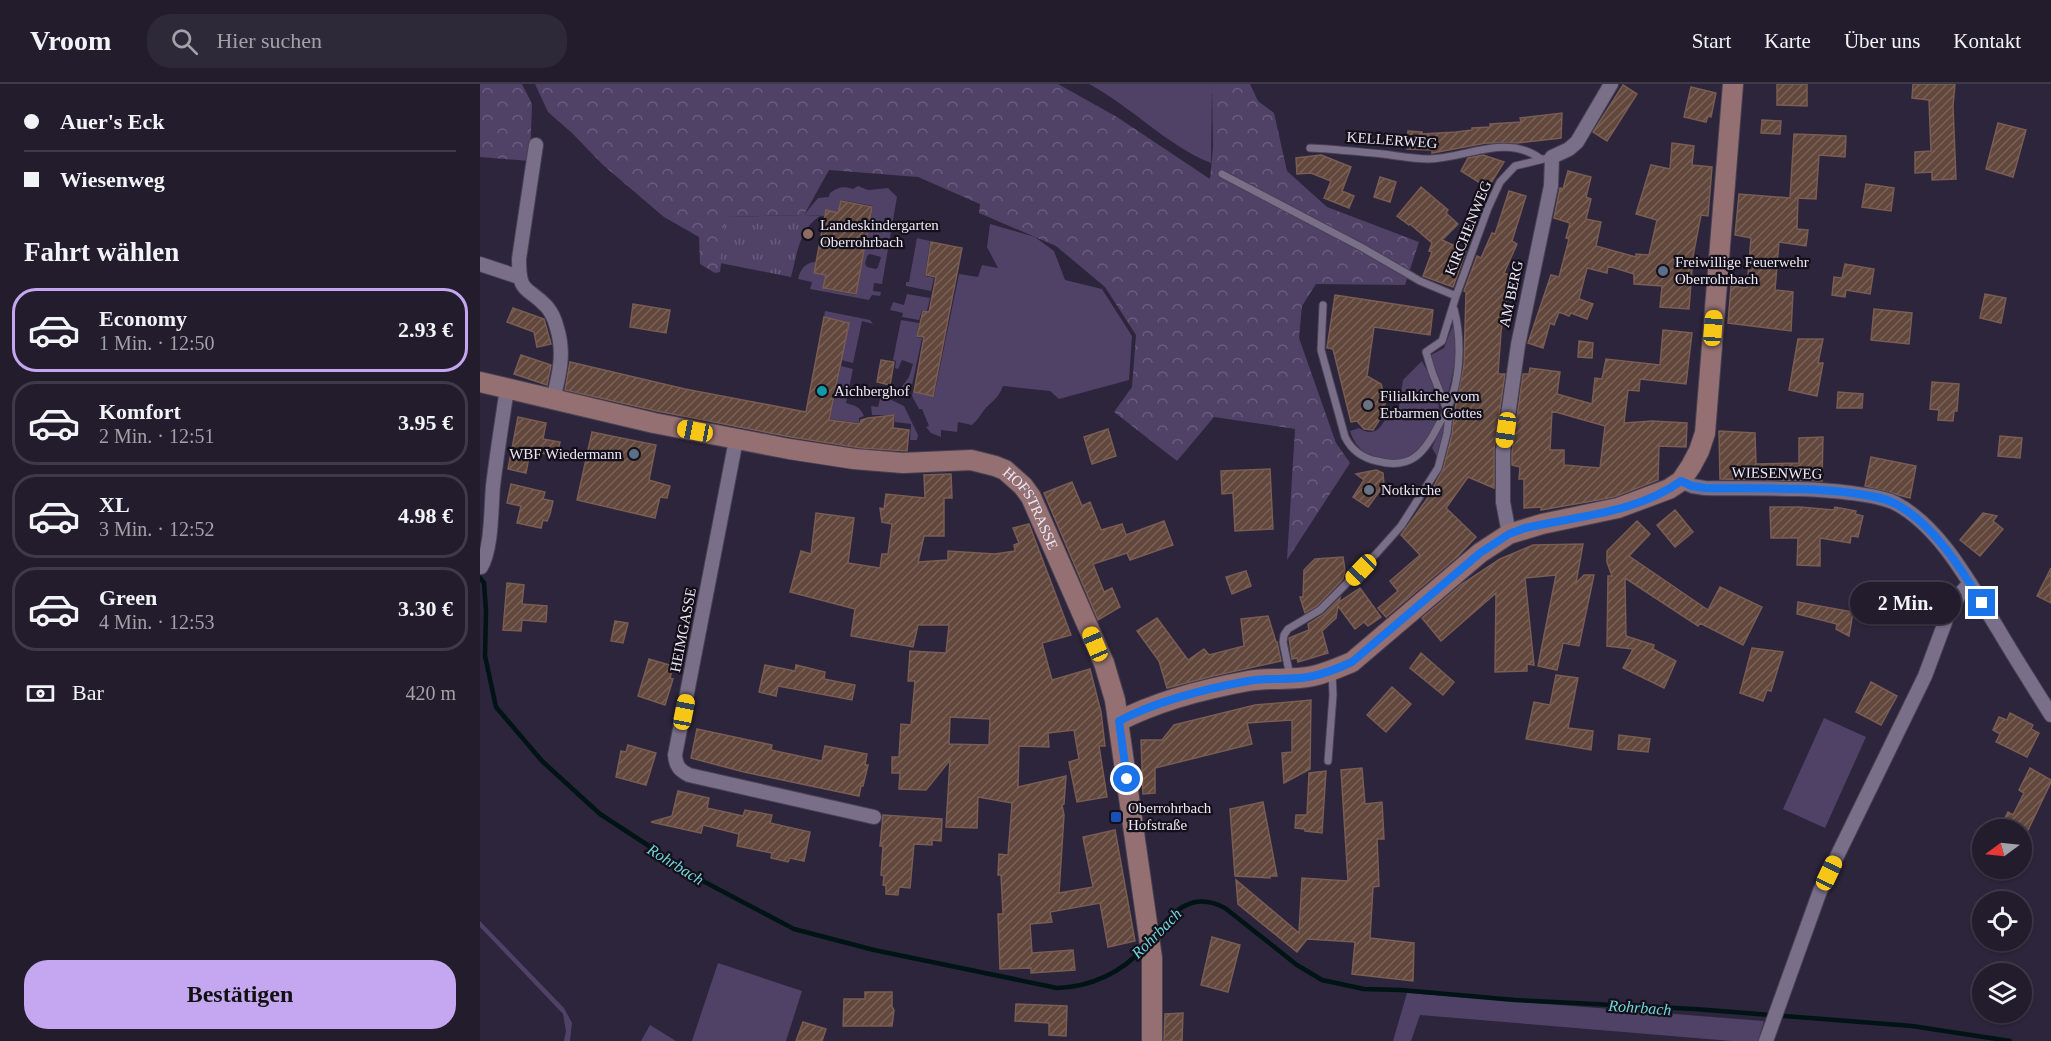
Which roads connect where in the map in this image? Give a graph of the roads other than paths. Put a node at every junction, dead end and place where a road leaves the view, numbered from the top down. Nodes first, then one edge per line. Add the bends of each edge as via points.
1 (1611, 84) edge
2 (1733, 84) edge
3 (536, 145) dead end
4 (1310, 148) dead end
5 (1546, 158) junction
6 (1222, 174) dead end
7 (480, 264) edge
8 (519, 277) junction
9 (1456, 296) junction
10 (1323, 305) dead end
11 (1454, 307) junction
12 (480, 382) edge
13 (507, 389) junction
14 (553, 400) junction
15 (1446, 409) junction
16 (736, 440) junction
17 (1681, 481) junction
18 (1509, 534) junction
19 (481, 567) edge
20 (1970, 583) junction
21 (1332, 671) junction
22 (1291, 678) junction
23 (2051, 715) edge
24 (1119, 721) junction
25 (1328, 761) dead end
26 (874, 817) dead end
27 (1768, 1035) edge
28 (1152, 1041) edge

1 - 5 street via 1576,142
2 - 17 main road via 1705,433 1700,451
3 - 8 street
4 - 5 lane, KELLERWEG via 1428,159 1500,147
5 - 9 lane, KIRCHENWEG via 1515,166 1500,182
5 - 18 street, AM BERG via 1551,186 1518,345 1503,451 1503,502
6 - 9 lane via 1420,281
7 - 8 street
8 - 14 street via 524,289 548,308 558,331 562,362
9 - 11 lane, KIRCHENWEG
10 - 15 lane, KIRCHENWEG via 1321,350 1345,437 1354,451 1383,463 1413,459 1429,444
11 - 15 lane, KIRCHENWEG via 1458,358 1453,395
11 - 15 lane, KIRCHENWEG via 1442,341 1426,352
12 - 13 main road, HOFSTRASSE
13 - 14 main road, HOFSTRASSE
13 - 19 street
14 - 16 main road, HOFSTRASSE
15 - 22 lane, KIRCHENWEG via 1449,421 1438,468 1401,526 1330,602 1284,635
16 - 24 main road, HOFSTRASSE via 880,462 970,460 995,466 1014,477 1031,497 1099,653
16 - 26 street, HEIMGASSE via 676,765 689,775
17 - 18 main road via 1637,502
17 - 20 street, WIESENWEG via 1705,488 1815,490 1888,501 1912,514 1929,530
18 - 21 main road via 1480,553 1352,662
20 - 23 street, WIESENWEG
20 - 27 street via 1947,617 1925,676 1821,891
21 - 22 main road
21 - 25 lane
22 - 24 main road via 1250,680 1199,692
24 - 28 main road, HOFSTRASSE via 1152,958

